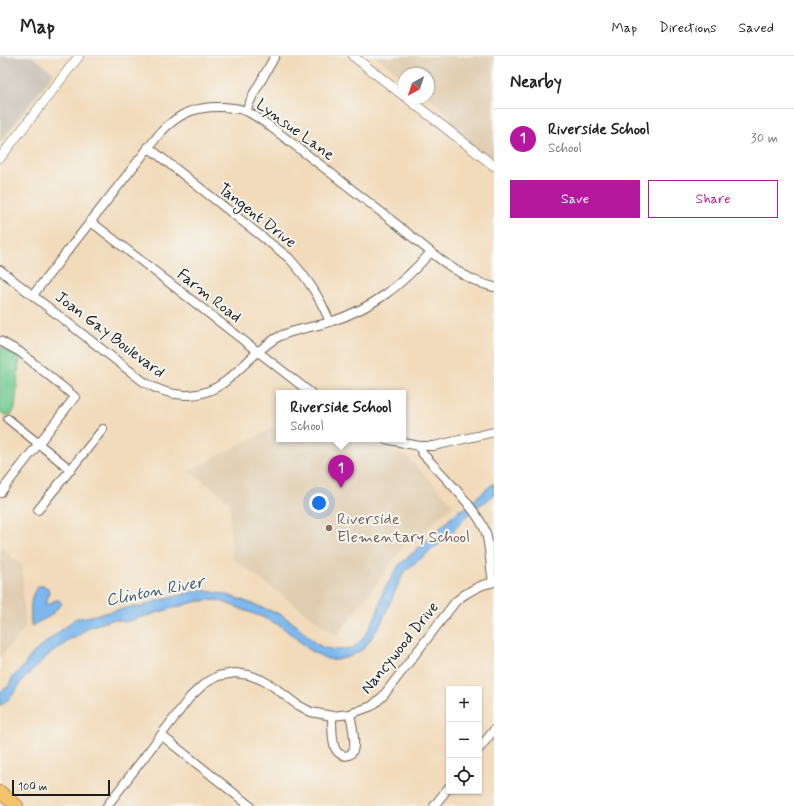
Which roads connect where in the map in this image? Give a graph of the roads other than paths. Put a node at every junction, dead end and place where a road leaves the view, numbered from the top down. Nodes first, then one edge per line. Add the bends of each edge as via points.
1 (79, 56) edge
2 (275, 56) edge
3 (353, 56) edge
4 (398, 91) edge
5 (415, 104) edge
6 (246, 111) junction
7 (148, 148) junction
8 (0, 158) edge
9 (494, 166) edge
10 (90, 221) junction
11 (431, 252) junction
12 (0, 270) edge
13 (494, 287) edge
14 (33, 295) junction
15 (330, 322) junction
16 (0, 341) edge
17 (258, 352) junction
18 (306, 390) edge
19 (8, 419) dead end
20 (103, 429) dead end
21 (494, 432) edge
22 (400, 442) edge
23 (39, 443) junction
24 (419, 446) junction
25 (70, 470) junction
26 (0, 493) edge
27 (38, 510) dead end
28 (493, 582) edge
29 (350, 714) junction
30 (332, 716) junction
31 (494, 730) edge
32 (161, 735) junction
33 (482, 745) edge
34 (446, 791) edge
35 (0, 792) edge
36 (17, 806) edge
37 (107, 806) edge
38 (250, 806) edge
39 (434, 806) edge

1 - 8 street
2 - 6 street
3 - 4 street
5 - 9 street
6 - 7 street, Lynsue Lane via 210,107 193,109 170,123
6 - 11 street, Lynsue Lane via 276,131
7 - 10 street, Lynsue Lane
7 - 15 street, Tangent Drive via 288,258 315,291
10 - 14 street, Lynsue Lane
10 - 17 street, Farm Road
11 - 13 street, Lynsue Lane via 466,276 483,285
11 - 15 street, Joan Gay Boulevard via 384,297 363,309
12 - 14 street, Joan Gay Boulevard
14 - 17 street, Joan Gay Boulevard via 144,382 166,392 195,395 208,391 226,381
15 - 17 street, Joan Gay Boulevard via 281,336
16 - 23 street via 20,352 75,397
17 - 18 street, Farm Road
19 - 23 street
20 - 25 street
21 - 24 street via 434,446
22 - 24 street
23 - 25 street
23 - 26 street
24 - 28 street via 422,453 461,496 486,532
25 - 27 street
28 - 29 street, Nancywood Drive via 468,591 456,601 383,696 372,706
29 - 30 street, Nancywood Drive
29 - 30 street via 354,747 352,753 346,756 336,752
30 - 32 street, Nancywood Drive via 311,712 262,680 235,673 218,676 204,684 190,697
31 - 33 street
32 - 37 street, Nancywood Drive
32 - 38 street
34 - 39 street
35 - 36 highway

